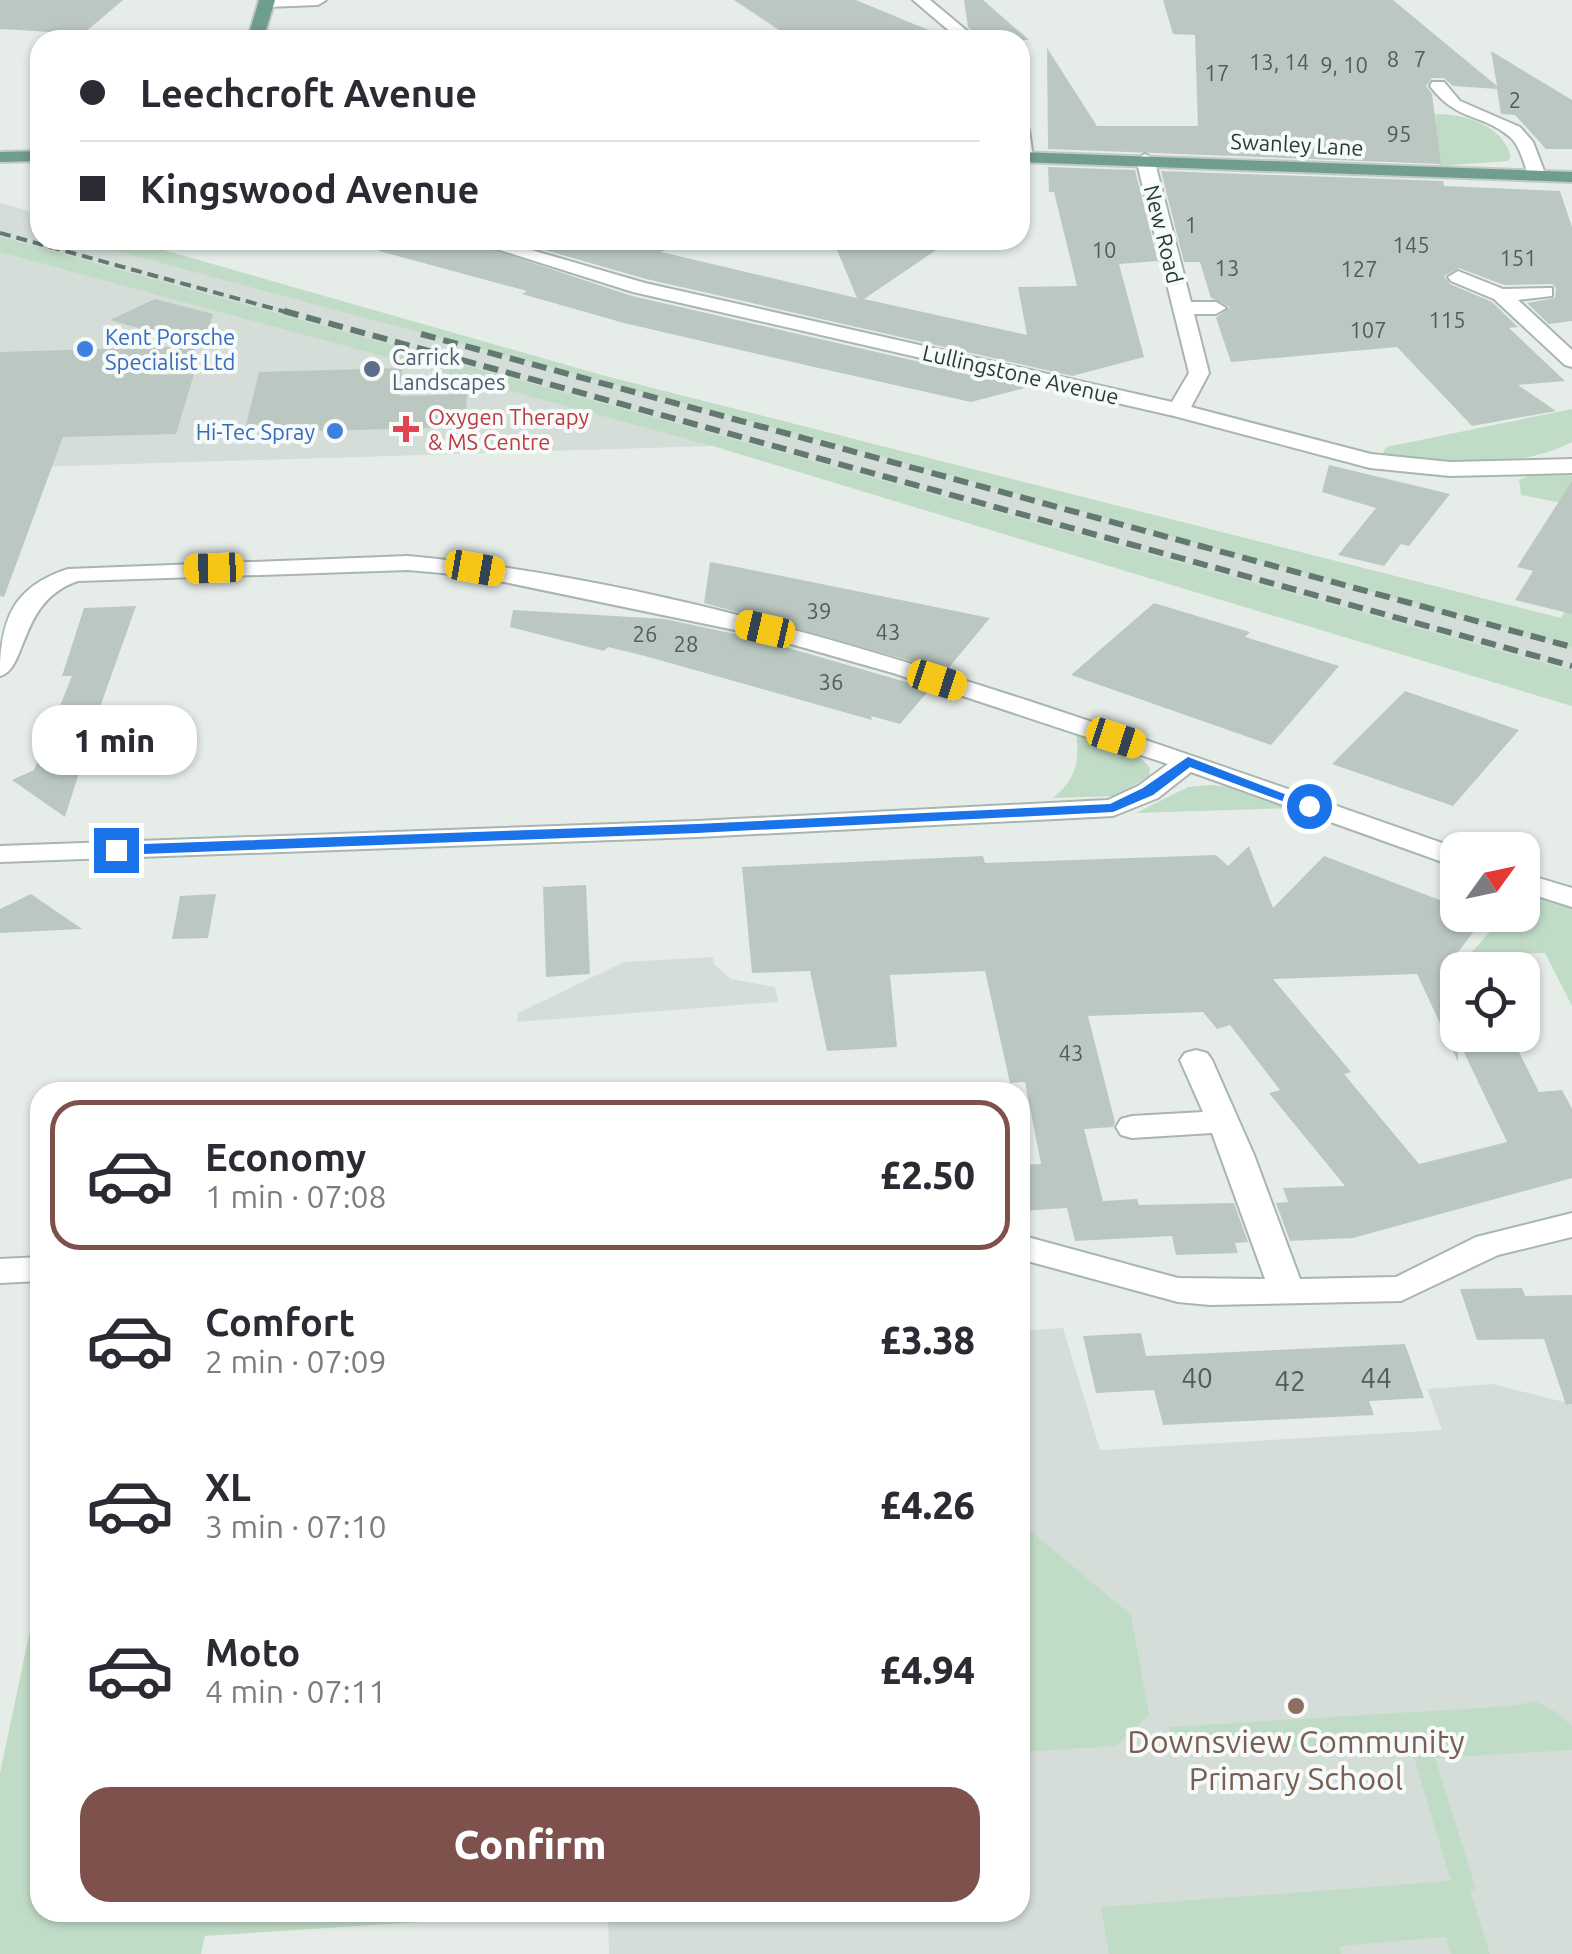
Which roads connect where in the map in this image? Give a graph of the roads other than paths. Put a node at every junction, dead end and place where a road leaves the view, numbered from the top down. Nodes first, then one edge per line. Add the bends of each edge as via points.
1 (318, 0) edge
2 (920, 0) edge
3 (267, 1) edge
4 (257, 30) edge
5 (958, 30) edge
6 (1438, 86) dead end
7 (30, 157) edge
8 (1030, 157) edge
9 (1145, 159) junction
10 (0, 160) edge
11 (30, 163) edge
12 (1537, 176) junction
13 (1572, 176) edge
14 (511, 250) edge
15 (1458, 277) dead end
16 (1545, 292) dead end
17 (1501, 296) junction
18 (1182, 308) junction
19 (1216, 308) dead end
20 (1572, 362) edge
21 (1178, 410) junction
22 (1572, 465) edge
23 (0, 668) edge
24 (1188, 762) junction
25 (1440, 852) edge
26 (0, 854) edge
27 (1540, 887) edge
28 (1572, 898) edge
29 (1196, 1060) dead end
30 (1222, 1122) junction
31 (1132, 1127) dead end
32 (1572, 1225) edge
33 (1030, 1250) edge
34 (30, 1270) edge
35 (0, 1271) edge
36 (1286, 1289) junction

1 - 3 street
2 - 5 street
3 - 4 main road
6 - 12 street via 1454,104 1514,131
7 - 10 main road
8 - 9 main road, Swanley Lane
9 - 12 main road, Swanley Lane
9 - 18 street, New Road
10 - 11 main road
12 - 13 main road, Swanley Lane
14 - 21 street, Lullingstone Avenue via 640,288
15 - 17 street
16 - 17 street
17 - 20 street
18 - 19 street, New Road
18 - 21 street, New Road via 1200,373
21 - 22 street, Lullingstone Avenue via 1370,461 1450,469
23 - 24 street via 34,592 76,574 408,563 475,568 765,629
24 - 25 street
24 - 26 street via 1113,808
27 - 28 street
29 - 30 street
30 - 31 street
30 - 36 street
32 - 36 street via 1488,1245 1401,1288
33 - 36 street via 1178,1290
34 - 35 street

